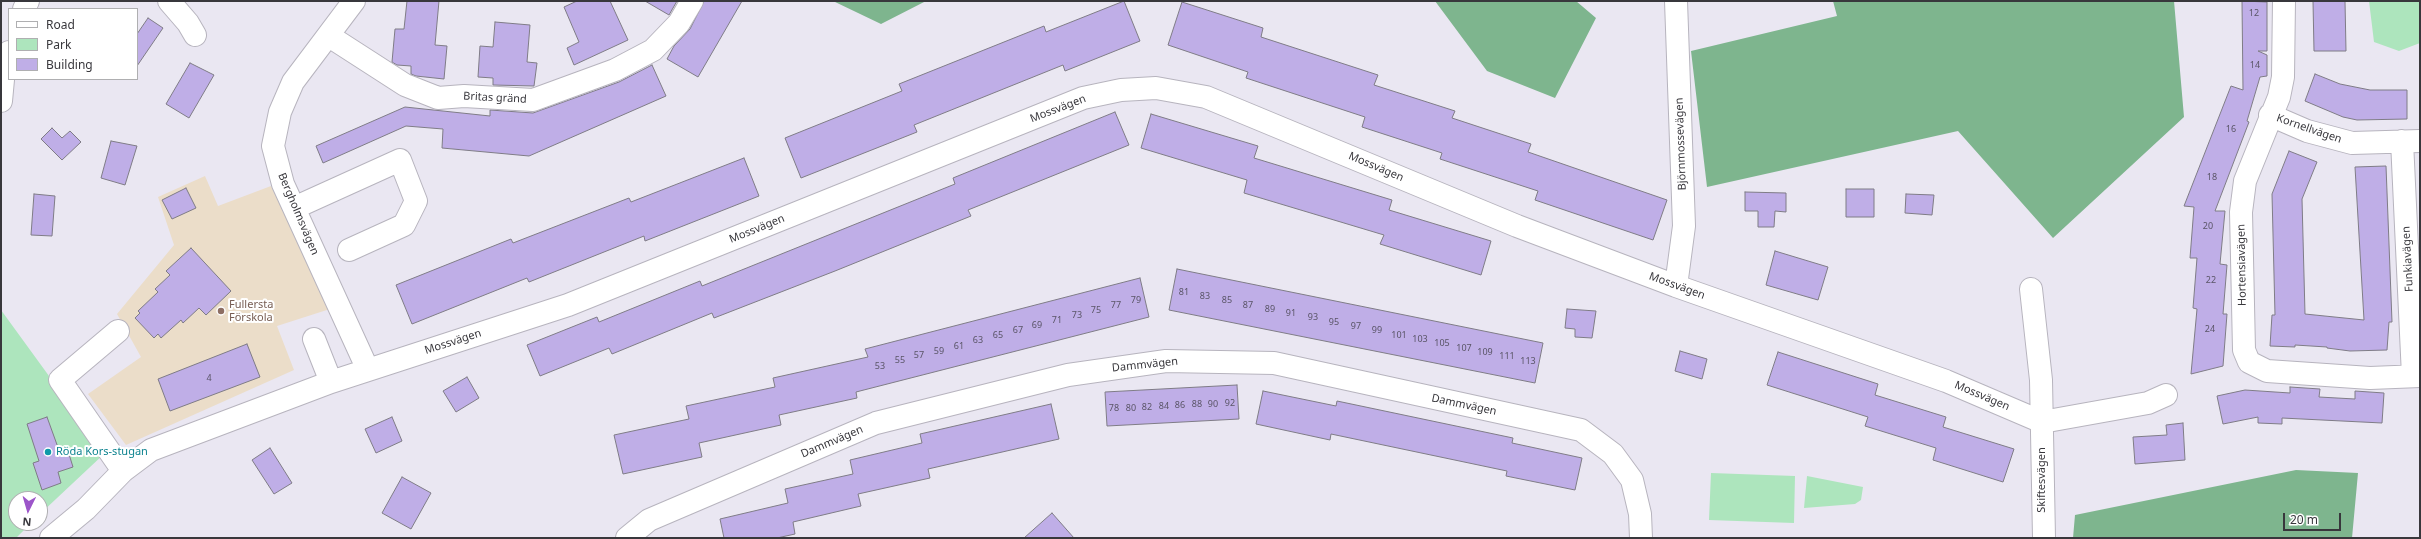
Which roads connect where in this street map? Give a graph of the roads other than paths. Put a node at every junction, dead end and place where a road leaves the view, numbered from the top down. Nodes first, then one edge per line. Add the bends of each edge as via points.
1 (169, 1) edge
2 (354, 1) edge
3 (692, 1) edge
4 (1676, 1) edge
5 (2284, 1) edge
6 (194, 35) dead end
7 (329, 36) junction
8 (8, 55) edge
9 (1, 100) edge
10 (2270, 115) junction
11 (2411, 141) edge
12 (294, 208) junction
13 (349, 250) dead end
14 (1676, 286) junction
15 (2031, 289) dead end
16 (118, 331) dead end
17 (314, 339) dead end
18 (368, 370) junction
19 (2417, 376) edge
20 (331, 382) junction
21 (2166, 396) dead end
22 (2042, 422) junction
23 (123, 471) junction
24 (60, 536) edge
25 (627, 538) edge
26 (1641, 538) edge
27 (2044, 538) edge

1 - 6 street via 188,23
2 - 7 street, Bergholmsvägen
3 - 7 street, Britas gränd via 678,23 653,50 615,70 533,100 464,96 438,98 405,85
4 - 14 street, Björnmossevägen via 1684,226
5 - 10 street, Hortensiavägen via 2283,77 2279,97
7 - 12 street, Bergholmsvägen via 293,82 280,112 273,146 283,184
8 - 9 street
10 - 11 street, Kornellvägen via 2307,130 2352,143
10 - 19 street, Hortensiavägen via 2245,181 2241,212 2243,341 2249,362 2267,371 2292,374 2370,378
11 - 19 street, Funkiavägen
12 - 13 street via 400,160 416,201 404,225
12 - 18 street, Bergholmsvägen
14 - 18 street, Mossvägen via 1517,226 1206,97 1156,88 1121,90 1083,98 568,305
14 - 22 street, Mossvägen via 1946,381
15 - 22 street, Skiftesvägen
16 - 23 street via 60,380
17 - 20 street
18 - 20 street, Mossvägen
20 - 23 street, Mossvägen via 151,450
21 - 22 street via 2148,403
22 - 27 street, Skiftesvägen
23 - 24 street, Mossvägen
25 - 26 street, Dammvägen via 649,520 876,423 1068,375 1166,361 1274,363 1581,430 1613,454 1648,505

